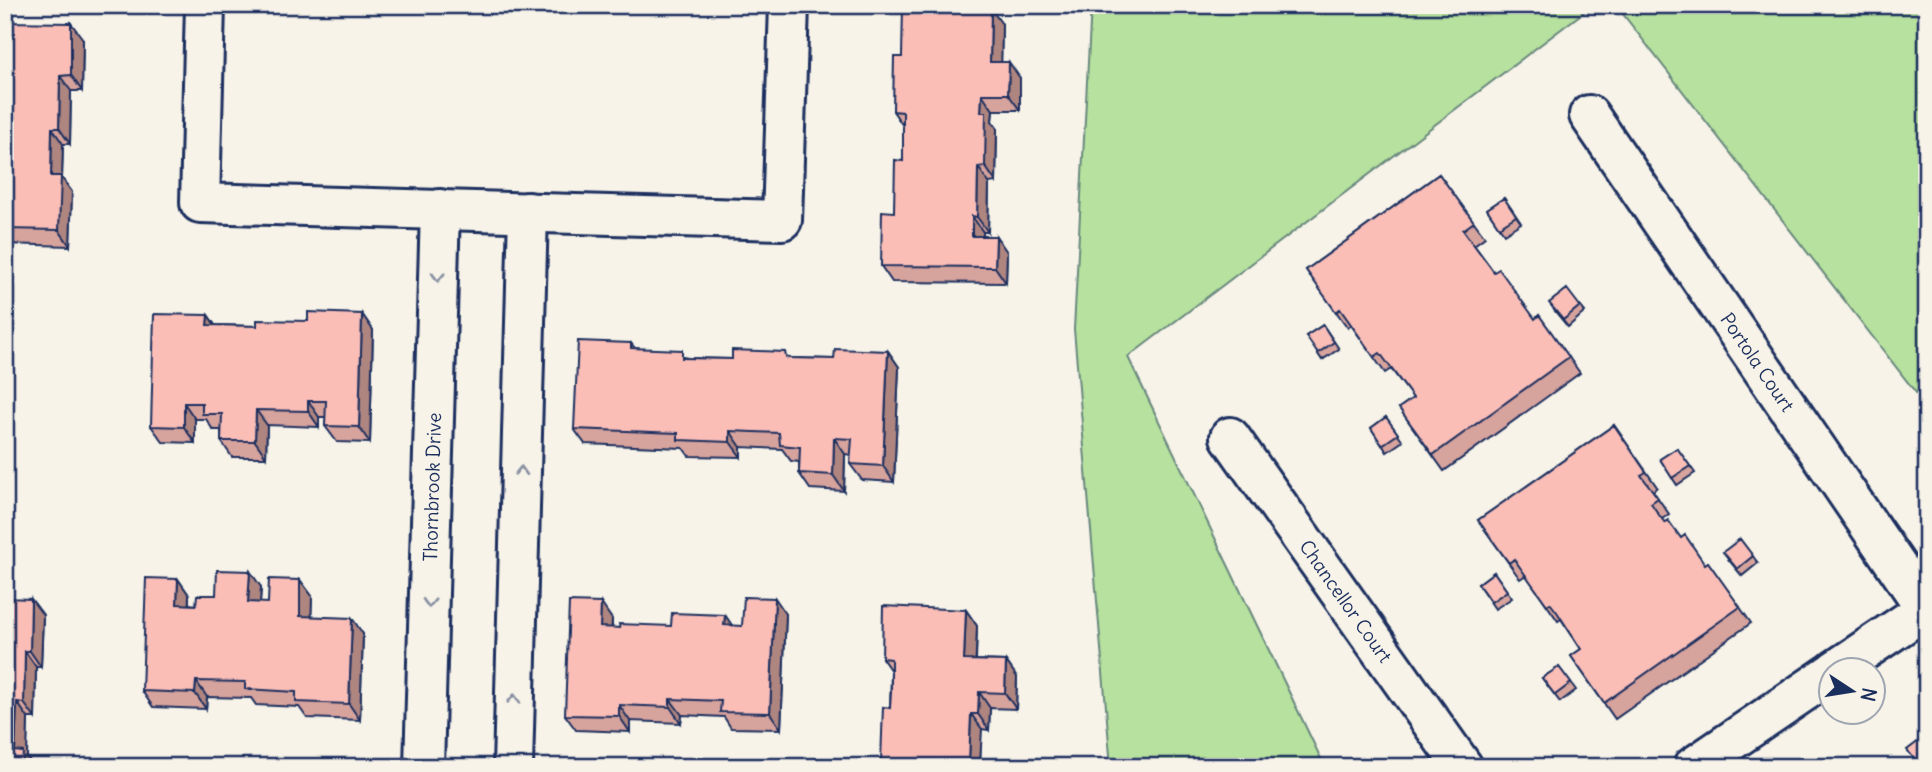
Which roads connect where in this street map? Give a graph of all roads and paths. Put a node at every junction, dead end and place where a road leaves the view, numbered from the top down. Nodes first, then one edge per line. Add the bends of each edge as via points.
1 (205, 5) edge
2 (789, 5) edge
3 (1589, 115) dead end
4 (440, 209) junction
5 (528, 212) junction
6 (1230, 437) dead end
7 (1926, 609) edge
8 (1856, 656) edge
9 (1816, 684) edge
10 (424, 767) edge
11 (513, 767) edge
12 (1463, 767) edge
13 (1693, 767) edge

1 - 4 street via 200,203
2 - 5 street via 782,220
3 - 7 street, Portola Court
4 - 5 street
4 -> 10 street, Thornbrook Drive
11 -> 5 street
6 - 12 street, Chancellor Court
7 - 8 street
9 - 13 street

